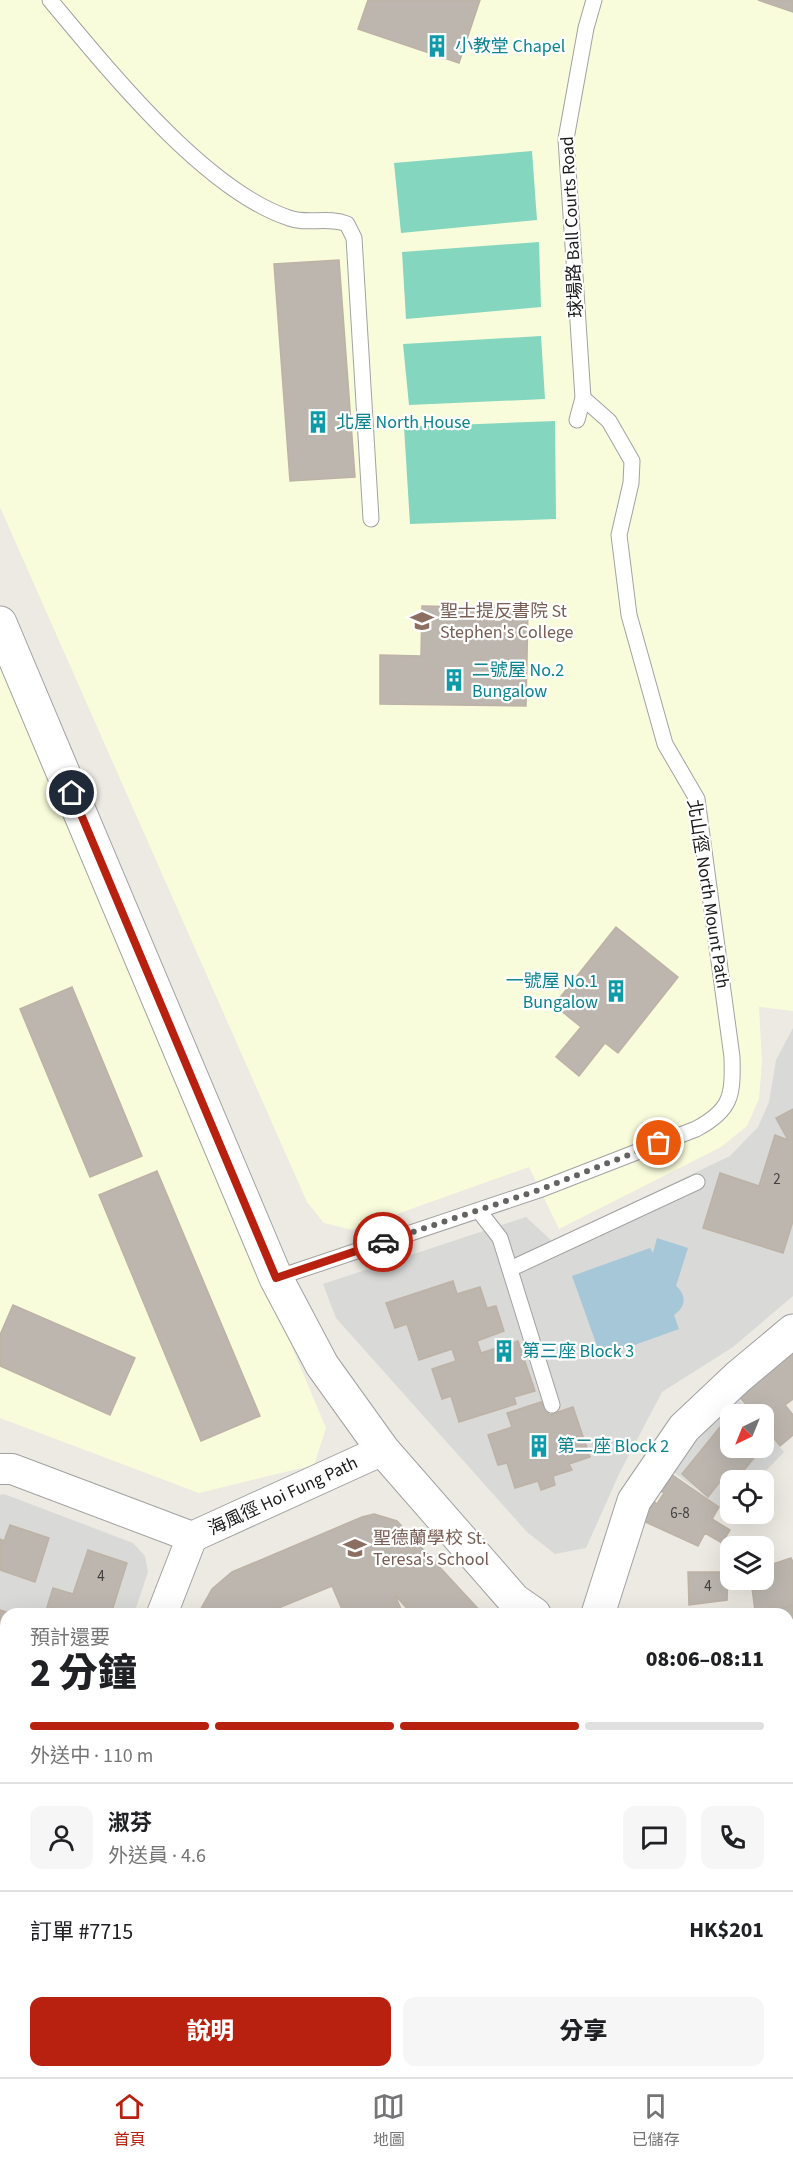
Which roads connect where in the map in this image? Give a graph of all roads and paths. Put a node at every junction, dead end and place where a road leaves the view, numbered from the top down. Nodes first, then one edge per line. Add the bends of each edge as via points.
1 (50, 0) edge
2 (594, 0) edge
3 (583, 398) junction
4 (577, 420) dead end
5 (371, 519) dead end
6 (0, 622) edge
7 (698, 1182) dead end
8 (479, 1210) junction
9 (510, 1269) junction
10 (276, 1278) junction
11 (793, 1331) edge
12 (552, 1405) dead end
13 (383, 1450) junction
14 (0, 1469) edge
15 (192, 1537) junction
16 (164, 1608) edge
17 (525, 1608) edge
18 (600, 1608) edge

1 - 5 lane via 168,133 237,192 290,219 335,219 347,224 354,238
2 - 3 lane, 球場路 Ball Courts Road via 566,139
3 - 4 lane, 球場路 Ball Courts Road
3 - 8 lane, 北山徑 North Mount Path via 609,421 632,461 619,535 628,615 662,736 697,799 732,1080 725,1107 696,1129
6 - 10 street
7 - 9 lane
8 - 9 lane via 500,1238
8 - 10 lane, 北山徑 North Mount Path
9 - 12 lane
10 - 13 street via 322,1365
11 - 18 street via 684,1428 634,1501
13 - 15 street, 海風徑 Hoi Fung Path
13 - 17 street via 514,1600
14 - 15 street via 12,1469
15 - 16 street, 海風徑 Hoi Fung Path

